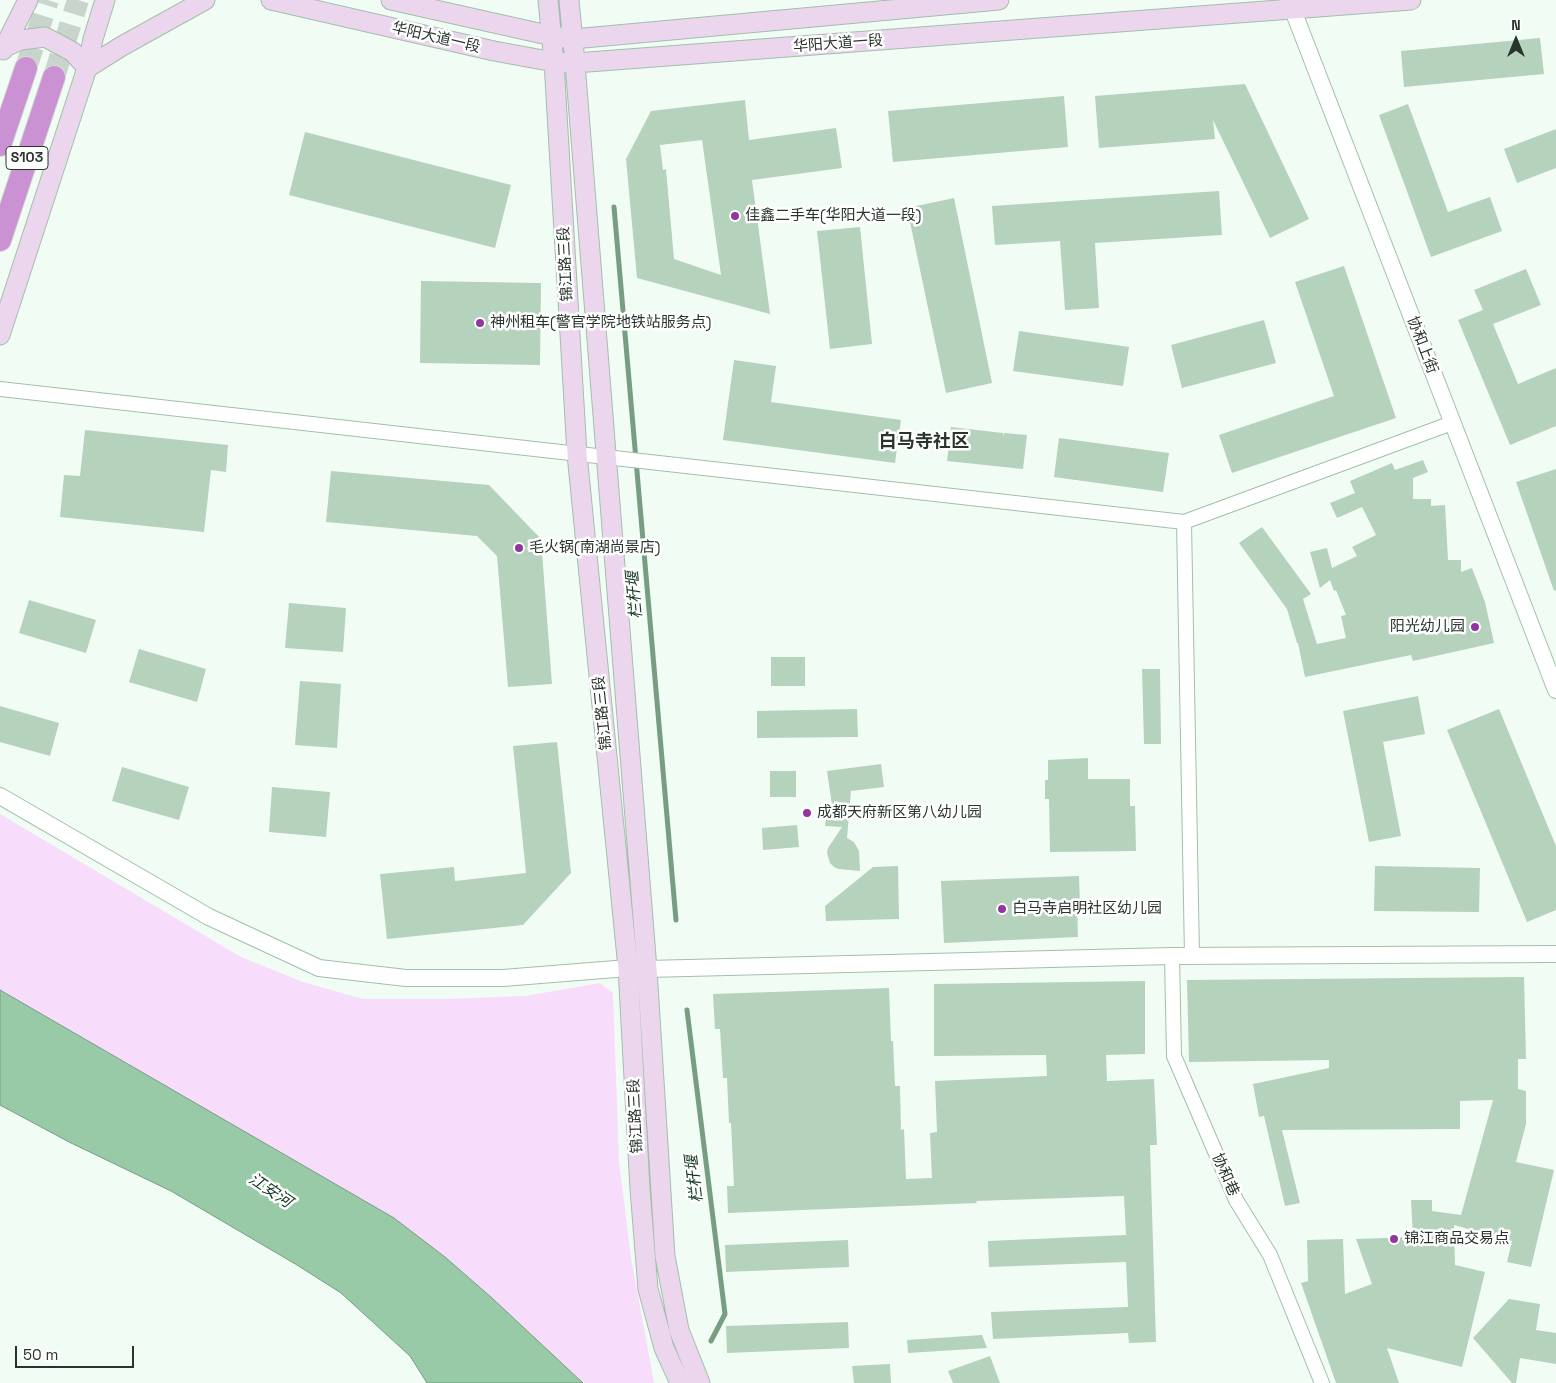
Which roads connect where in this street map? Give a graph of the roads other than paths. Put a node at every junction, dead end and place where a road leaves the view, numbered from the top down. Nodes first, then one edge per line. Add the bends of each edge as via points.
1 (28, 0) edge
2 (105, 0) edge
3 (205, 0) edge
4 (270, 0) edge
5 (391, 0) edge
6 (548, 0) edge
7 (569, 0) edge
8 (999, 0) edge
9 (1410, 0) edge
10 (1290, 5) edge
11 (552, 36) junction
12 (573, 39) junction
13 (2, 51) edge
14 (554, 62) junction
15 (575, 63) junction
16 (26, 68) tunnel mouth
17 (87, 68) junction
18 (54, 77) tunnel mouth
19 (0, 144) edge
20 (0, 240) edge
21 (0, 335) edge
22 (0, 389) edge
23 (1452, 422) junction
24 (577, 454) junction
25 (607, 457) junction
26 (1184, 522) junction
27 (1556, 690) edge
28 (0, 796) edge
29 (1556, 954) edge
30 (1172, 956) junction
31 (1192, 956) junction
32 (637, 968) junction
33 (680, 1383) edge
34 (700, 1383) edge
35 (1322, 1383) edge

1 - 13 main road
2 - 17 main road
3 - 17 main road
4 - 14 main road, 华阳大道一段
5 - 11 main road, 华阳大道一段
6 - 11 main road, 锦江路三段
7 - 12 main road, 锦江路三段
8 - 12 main road, 华阳大道一段
9 - 10 main road, 华阳大道一段
10 - 15 main road, 华阳大道一段
10 - 23 street, 协和上街
11 - 12 main road, 华阳大道一段
11 - 14 main road, 锦江路三段
12 - 15 main road, 锦江路三段
13 - 17 main road via 21,40 45,37 73,52
14 - 15 main road, 华阳大道一段
14 - 24 main road, 锦江路三段
15 - 25 main road, 锦江路三段
16 - 19 highway, S103
17 - 21 main road
18 - 20 highway, S103
22 - 24 street
23 - 26 street
23 - 27 street, 协和上街
24 - 25 street
24 - 32 main road, 锦江路三段
25 - 26 street
25 - 32 main road, 锦江路三段
26 - 31 street
28 - 32 street via 209,916 318,968 406,978 503,978
29 - 31 street
30 - 31 street
30 - 32 street
30 - 35 street, 协和巷 via 1174,1056 1236,1200 1270,1254
32 - 33 main road, 锦江路三段 via 640,1189 648,1289 664,1348
32 - 34 main road, 锦江路三段 via 665,1256 679,1330

